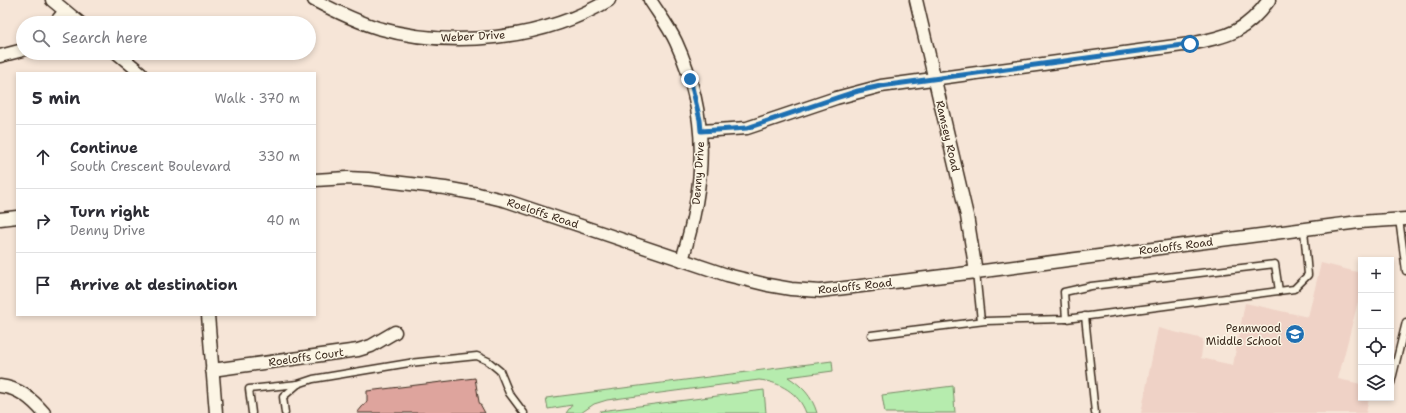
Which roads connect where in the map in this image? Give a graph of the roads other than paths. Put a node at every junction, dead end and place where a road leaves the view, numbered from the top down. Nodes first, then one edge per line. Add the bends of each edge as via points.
1 (52, 0) edge
2 (314, 0) edge
3 (609, 0) edge
4 (650, 0) edge
5 (916, 0) edge
6 (1269, 0) edge
7 (65, 11) junction
8 (61, 16) edge
9 (71, 16) edge
10 (16, 52) edge
11 (0, 56) edge
12 (125, 60) edge
13 (140, 72) edge
14 (934, 79) junction
15 (701, 131) junction
16 (316, 180) edge
17 (16, 217) edge
18 (0, 219) edge
19 (1403, 219) edge
20 (1304, 230) junction
21 (682, 260) junction
22 (1406, 271) edge
23 (976, 272) junction
24 (1278, 291) junction
25 (208, 316) edge
26 (1085, 316) junction
27 (1066, 319) junction
28 (980, 321) junction
29 (1406, 322) edge
30 (395, 332) dead end
31 (871, 336) dead end
32 (212, 370) junction
33 (1394, 371) edge
34 (298, 384) junction
35 (0, 386) edge
36 (44, 413) edge
37 (216, 413) edge
38 (252, 413) edge
39 (285, 413) edge
40 (524, 413) edge
41 (1095, 413) edge

1 - 7 street
2 - 3 street, Weber Drive via 379,28 451,39 494,37 534,30 562,21
4 - 15 street, Denny Drive via 675,40 683,59
5 - 14 street, Ramsey Road
6 - 14 street via 1247,25 1222,37 1190,44
7 - 8 street
7 - 9 street
10 - 11 street
12 - 13 street
14 - 15 street via 858,91 747,128
14 - 23 street, Ramsey Road via 967,216
15 - 21 street, Denny Drive via 702,162 698,200
16 - 21 street, Roeloffs Road via 368,179 478,194 507,201
17 - 18 street
19 - 20 street, Roeloffs Road
19 - 22 lane
20 - 23 street, Roeloffs Road
20 - 24 lane via 1308,275 1294,289
21 - 23 street, Roeloffs Road via 748,281 791,289 820,291
23 - 28 lane
24 - 26 lane
24 - 27 lane via 1275,264 1091,286 1064,292
25 - 32 street
26 - 27 lane
26 - 41 lane
27 - 28 lane
28 - 31 lane
29 - 33 lane
30 - 32 street, Roeloffs Court via 371,346 358,350
32 - 37 street
34 - 38 lane via 249,389
34 - 39 lane via 283,397
34 - 40 lane via 409,363 477,356 488,360 500,371 509,393
35 - 36 street via 25,394

